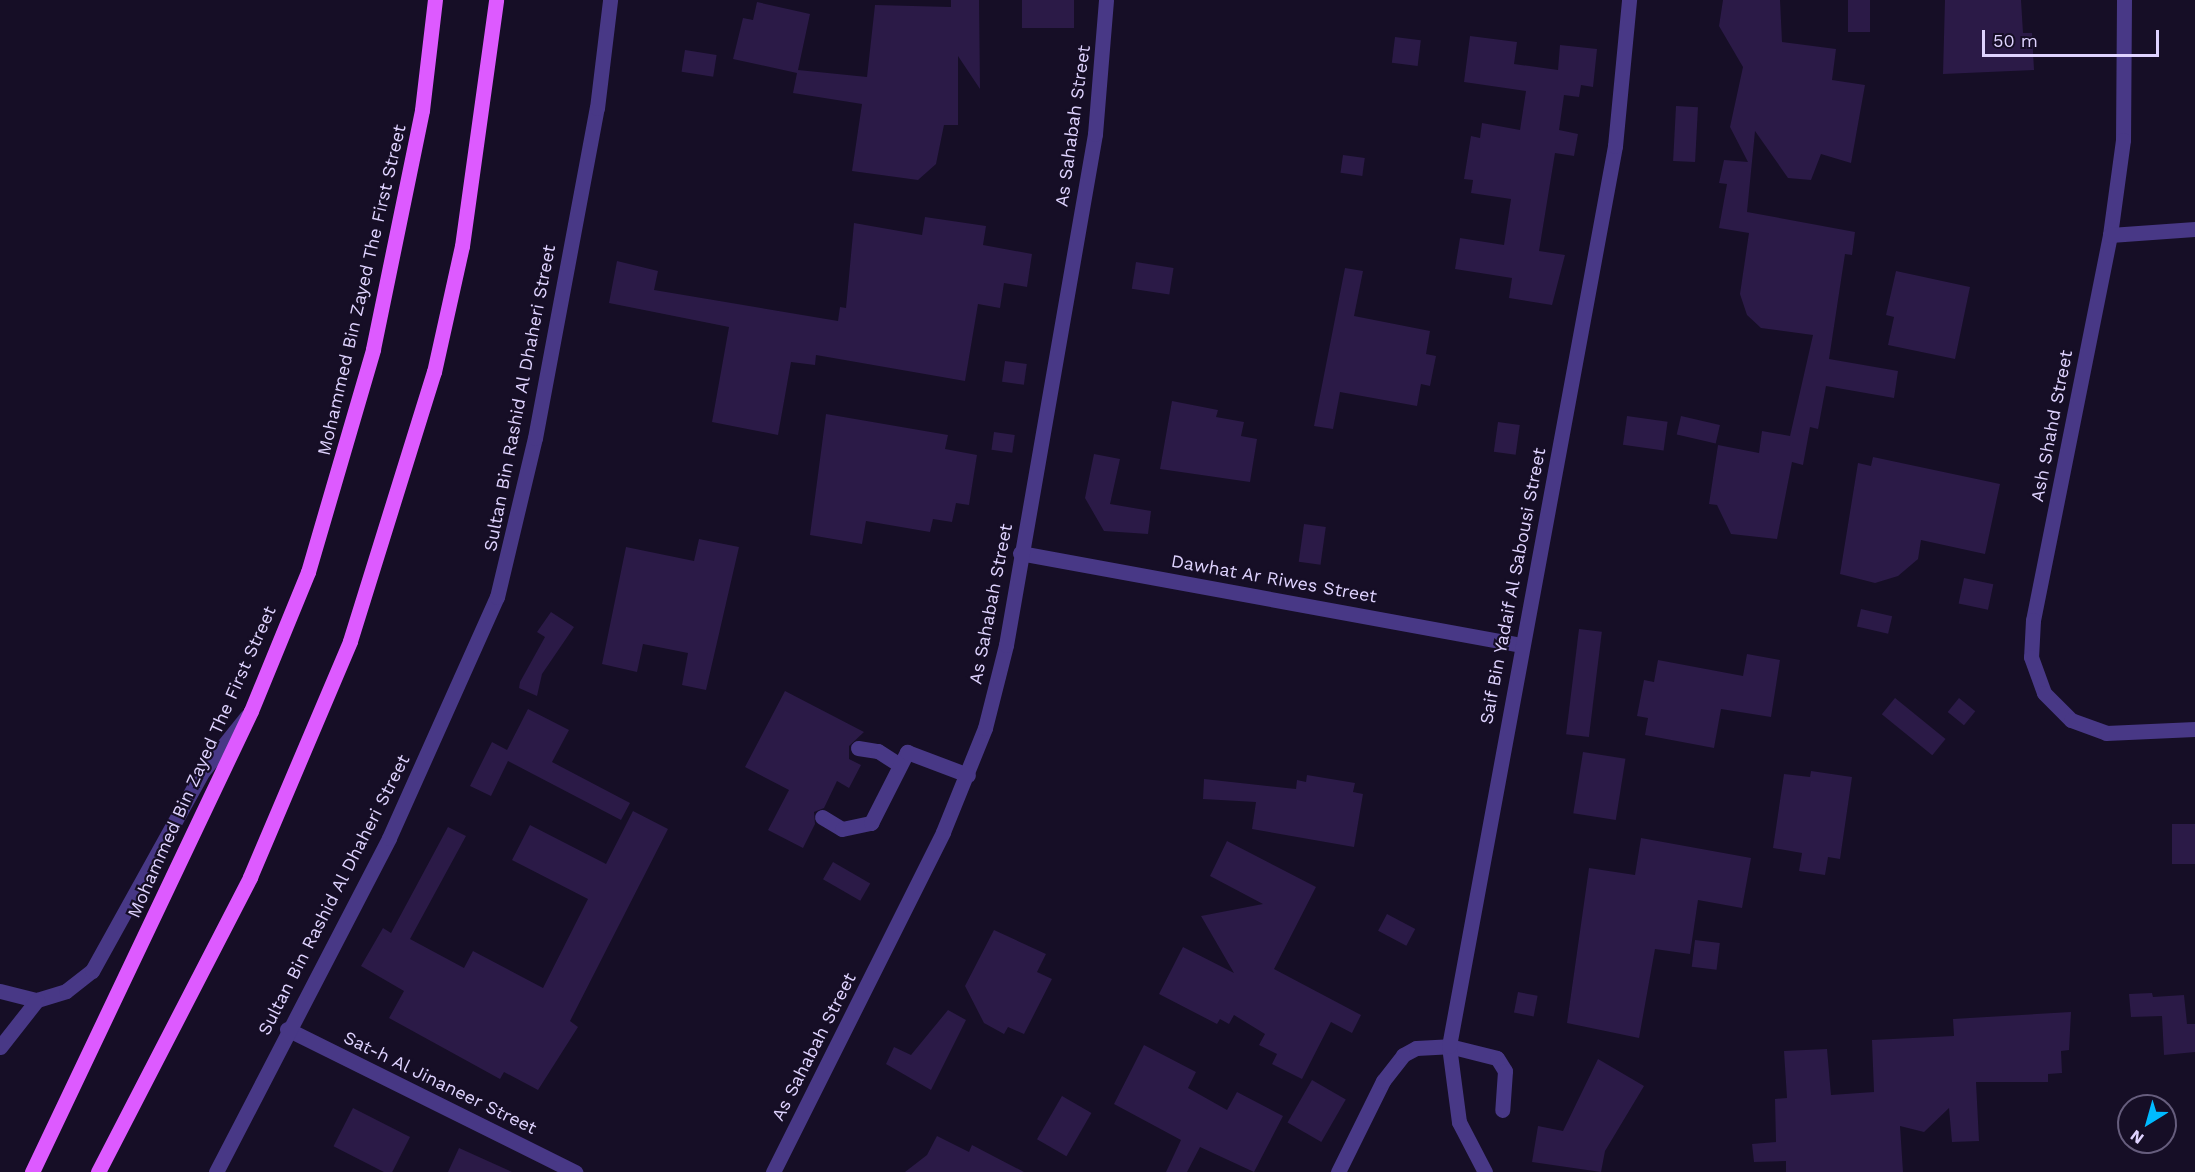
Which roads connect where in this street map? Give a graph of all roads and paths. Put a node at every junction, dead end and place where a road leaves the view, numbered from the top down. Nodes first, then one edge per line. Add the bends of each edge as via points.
1 (435, 0) edge
2 (496, 0) edge
3 (610, 0) edge
4 (1106, 0) edge
5 (1629, 0) edge
6 (2124, 0) edge
7 (2195, 229) edge
8 (2110, 235) junction
9 (1020, 553) junction
10 (1521, 645) junction
11 (251, 711) junction
12 (2195, 729) edge
13 (858, 748) dead end
14 (898, 764) junction
15 (968, 775) junction
16 (822, 817) dead end
17 (0, 991) edge
18 (37, 1000) junction
19 (287, 1029) junction
20 (1449, 1046) junction
21 (0, 1047) edge
22 (1502, 1110) dead end
23 (32, 1172) edge
24 (98, 1172) edge
25 (216, 1172) edge
26 (575, 1172) edge
27 (773, 1172) edge
28 (1338, 1172) edge
29 (1485, 1172) edge

1 - 11 main road, Mohammed Bin Zayed The First Street via 420,121 347,453 308,572
2 - 24 main road via 462,246 434,372 350,641 250,877
3 - 19 street, Sultan Bin Rashid Al Dhaheri Street via 599,98 535,438 497,597 389,838
4 - 9 street, As Sahabah Street via 1095,134
5 - 10 street, Saif Bin Yadaif Al Sabousi Street via 1615,146
6 - 8 street, Ash Shahd Street via 2123,140
7 - 8 street
8 - 12 street, Ash Shahd Street via 2033,620 2031,657 2044,693 2071,720 2106,733
9 - 10 street, Dawhat Ar Riwes Street
9 - 15 street, As Sahabah Street via 995,690
10 - 20 street, Saif Bin Yadaif Al Sabousi Street
11 - 18 street via 203,771 103,959 80,982
11 - 23 main road, Mohammed Bin Zayed The First Street
13 - 14 street via 878,751
14 - 15 street via 907,752
14 - 16 street via 871,823 842,829
15 - 27 street, As Sahabah Street
17 - 18 street
18 - 21 street
19 - 25 street, Sultan Bin Rashid Al Dhaheri Street
19 - 26 street, Sat-h Al Jinaneer Street
20 - 22 street via 1502,1063
20 - 28 street via 1403,1055 1383,1081
20 - 29 street, Saif Bin Yadaif Al Sabousi Street via 1459,1122

